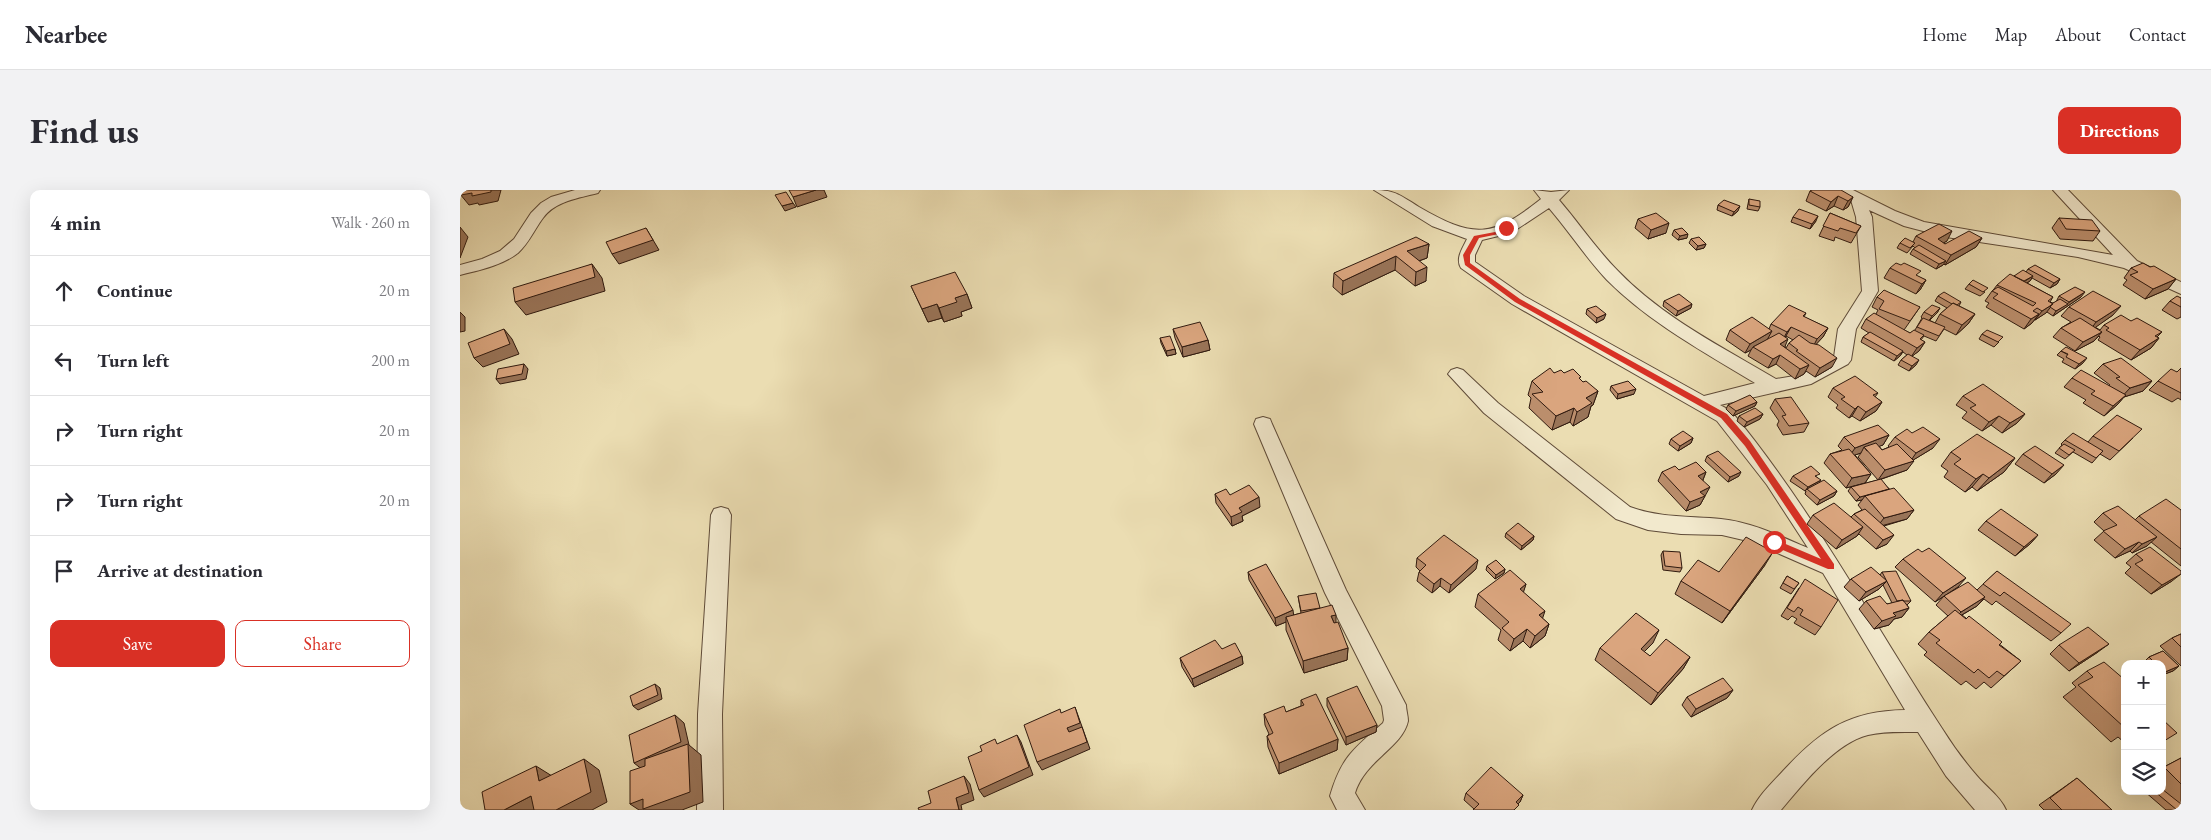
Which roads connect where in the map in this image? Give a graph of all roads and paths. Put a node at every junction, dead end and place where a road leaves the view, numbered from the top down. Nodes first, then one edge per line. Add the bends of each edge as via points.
1 (593, 190) edge
2 (1381, 190) edge
3 (1841, 190) edge
4 (2060, 190) edge
5 (1551, 193) edge
6 (1858, 199) junction
7 (1476, 237) junction
8 (2131, 264) junction
9 (460, 270) edge
10 (2181, 289) edge
11 (1456, 374) dead end
12 (1775, 387) junction
13 (1703, 402) junction
14 (1263, 424) dead end
15 (721, 515) dead end
16 (1831, 567) junction
17 (1925, 721) junction
18 (705, 808) edge
19 (1352, 810) edge
20 (1765, 810) edge
21 (1992, 810) edge

1 - 9 street via 548,205 538,213 525,236 502,257
2 - 7 street via 1446,226
3 - 6 street
4 - 8 street
5 - 7 street via 1515,224 1497,233
5 - 12 street via 1612,274 1638,297 1664,318
6 - 8 street via 1927,228
6 - 12 street via 1864,217 1870,291 1847,329 1842,360 1805,380
7 - 13 street via 1467,255 1467,264 1479,274 1678,392
8 - 10 street
11 - 16 street via 1492,408 1623,513 1648,522 1722,527 1756,535
12 - 13 street
13 - 16 street via 1724,416 1748,444
14 - 19 street via 1336,593 1394,705 1396,720 1391,731 1364,755 1348,776 1342,796
15 - 18 street
16 - 17 street
17 - 20 street via 1867,724 1849,730 1822,750
17 - 21 street via 1956,769

